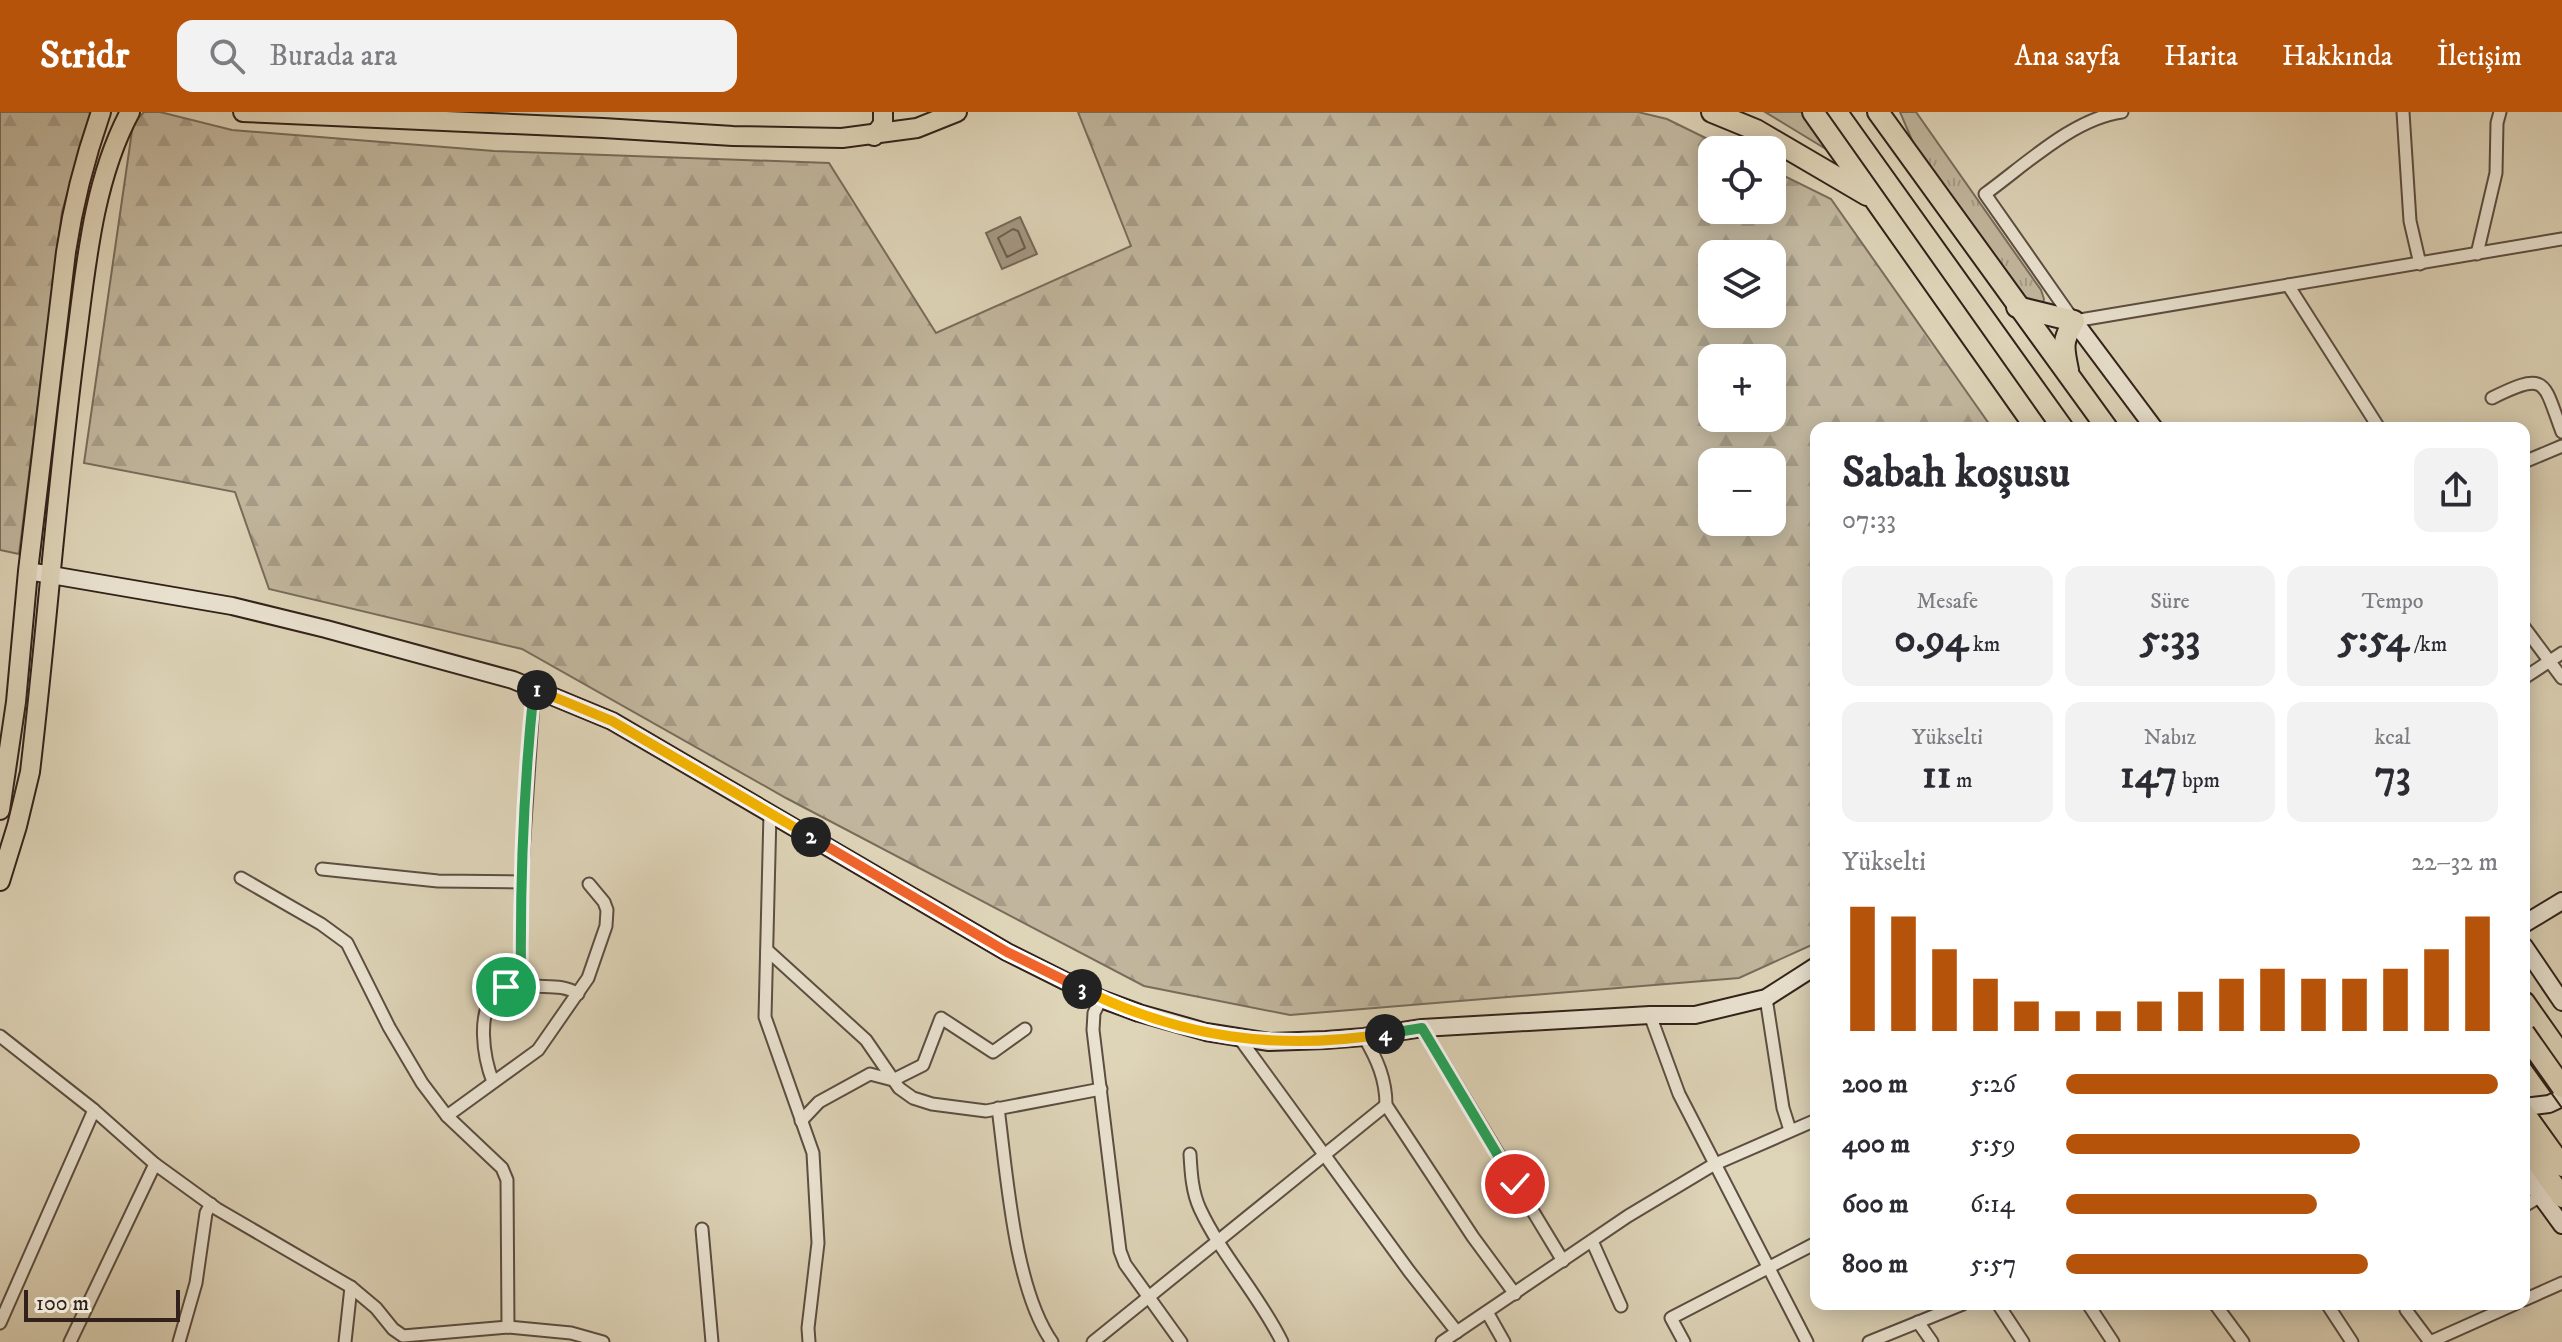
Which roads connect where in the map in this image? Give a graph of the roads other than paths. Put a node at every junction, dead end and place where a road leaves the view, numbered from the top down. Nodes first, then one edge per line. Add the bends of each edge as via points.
1 (101, 112) edge
2 (130, 112) edge
3 (243, 112) edge
4 (883, 112) edge
5 (957, 112) edge
6 (1712, 112) edge
7 (1813, 112) edge
8 (1878, 112) edge
9 (1893, 112) edge
10 (2122, 112) edge
11 (2403, 112) edge
12 (2500, 112) edge
13 (915, 120) edge
14 (874, 136) junction
15 (1920, 171) junction
16 (1877, 201) junction
17 (2562, 239) edge
18 (2477, 254) junction
19 (2420, 264) junction
20 (2288, 285) junction
21 (2017, 307) junction
22 (2074, 321) junction
23 (2070, 377) junction
24 (2010, 392) junction
25 (2492, 398) dead end
26 (2022, 422) edge
27 (2032, 422) edge
28 (2103, 422) edge
29 (2150, 422) edge
30 (2375, 422) edge
31 (2562, 432) edge
32 (2562, 446) edge
33 (2530, 459) edge
34 (28, 571) junction
35 (50, 574) junction
36 (2530, 635) edge
37 (2562, 653) edge
38 (2550, 661) junction
39 (2530, 674) edge
40 (2562, 678) edge
41 (534, 688) junction
42 (0, 810) edge
43 (770, 813) junction
44 (322, 869) dead end
45 (241, 878) dead end
46 (0, 881) edge
47 (521, 882) junction
48 (589, 884) dead end
49 (2562, 901) edge
50 (2530, 920) edge
51 (767, 950) junction
52 (2530, 955) edge
53 (1810, 970) edge
54 (516, 982) junction
55 (578, 994) junction
56 (1766, 998) junction
57 (1101, 999) junction
58 (2562, 1002) edge
59 (2530, 1008) edge
60 (1650, 1015) junction
61 (1422, 1028) junction
62 (1025, 1029) dead end
63 (0, 1036) edge
64 (2556, 1036) edge
65 (1364, 1037) junction
66 (1240, 1039) junction
67 (2530, 1042) edge
68 (2530, 1048) edge
69 (2562, 1056) edge
70 (893, 1080) junction
71 (493, 1082) junction
72 (2562, 1087) edge
73 (1101, 1089) junction
74 (2562, 1098) edge
75 (1386, 1105) junction
76 (2530, 1106) edge
77 (998, 1108) junction
78 (94, 1110) junction
79 (447, 1116) junction
80 (801, 1121) junction
81 (2530, 1121) edge
82 (1810, 1122) edge
83 (1790, 1130) junction
84 (2530, 1152) edge
85 (1324, 1153) junction
86 (1190, 1154) dead end
87 (155, 1164) junction
88 (1713, 1165) junction
89 (2562, 1166) edge
90 (2530, 1181) edge
91 (2541, 1196) junction
92 (2562, 1197) edge
93 (2530, 1202) edge
94 (211, 1204) junction
95 (2562, 1225) edge
96 (702, 1229) dead end
97 (1218, 1240) junction
98 (1592, 1241) junction
99 (1810, 1246) edge
100 (1563, 1261) junction
101 (1769, 1266) junction
102 (2562, 1283) edge
103 (351, 1287) junction
104 (1515, 1294) junction
105 (1149, 1295) junction
106 (2530, 1297) edge
107 (1621, 1306) dead end
108 (1948, 1310) edge
109 (2002, 1310) edge
110 (2092, 1310) edge
111 (2219, 1310) edge
112 (2331, 1310) edge
113 (2406, 1310) edge
114 (2502, 1310) edge
115 (1487, 1312) junction
116 (1918, 1322) junction
117 (0, 1323) edge
118 (508, 1327) junction
119 (1457, 1332) junction
120 (404, 1339) edge
121 (70, 1342) edge
122 (179, 1342) edge
123 (345, 1342) edge
124 (603, 1342) edge
125 (712, 1342) edge
126 (809, 1342) edge
127 (1052, 1342) edge
128 (1093, 1342) edge
129 (1181, 1342) edge
130 (1282, 1342) edge
131 (1442, 1342) edge
132 (1504, 1342) edge
133 (1684, 1342) edge
134 (1807, 1342) edge
135 (1869, 1342) edge
136 (1932, 1342) edge
137 (2023, 1342) edge
138 (2113, 1342) edge
139 (2243, 1342) edge
140 (2352, 1342) edge

1 - 34 main road via 70,227
2 - 35 main road via 111,157 88,253
3 - 14 main road via 733,136
4 - 14 main road via 883,124
5 - 13 main road
6 - 16 highway via 1756,130
7 - 16 highway
8 - 15 highway
9 - 15 highway
10 - 22 street via 2082,124 1985,194
11 - 19 street via 2410,221
12 - 18 street via 2496,173
13 - 14 main road
15 - 21 highway
16 - 24 highway
17 - 18 street
18 - 19 street
19 - 20 street
20 - 22 street
20 - 30 street
21 - 22 highway
21 - 23 highway
22 - 23 highway via 2064,337
22 - 29 street
23 - 28 highway
24 - 26 highway
24 - 27 highway
25 - 31 street via 2523,383 2538,383 2552,400
32 - 33 street
34 - 35 street
34 - 42 main road
35 - 41 street via 232,606
35 - 46 main road via 30,772
36 - 38 street
37 - 38 street
38 - 39 street
38 - 40 street
41 - 43 street via 612,721
41 - 47 street
43 - 51 street
43 - 57 street via 1007,952
44 - 47 street via 438,881
45 - 79 street via 347,943 389,1027
47 - 54 street via 521,973
48 - 55 street via 604,902 606,926
49 - 50 street
51 - 70 street via 866,1040
51 - 80 street via 765,1017
52 - 58 street
53 - 56 street
54 - 55 street via 563,987
54 - 71 street via 495,994 485,1011 487,1066
55 - 71 street via 538,1050
56 - 60 street via 1695,1015
56 - 83 street
57 - 66 street
57 - 73 street via 1093,1030
59 - 64 highway
60 - 61 street
60 - 88 street
61 - 65 street
61 - 100 street
62 - 70 street via 993,1052 941,1018 923,1065
63 - 78 street
64 - 68 street
64 - 69 highway
65 - 66 street
65 - 75 street via 1380,1063
66 - 85 street
67 - 72 highway, bridge
70 - 77 street via 913,1098 932,1104
70 - 80 street via 870,1074 819,1102
71 - 79 street
73 - 77 street
73 - 105 street via 1120,1251
74 - 76 street
75 - 85 street
75 - 104 street
77 - 127 street via 1019,1250 1031,1301
78 - 87 street
78 - 117 street
79 - 118 street via 502,1168 507,1180
80 - 126 street via 813,1153 818,1243
81 - 89 highway
82 - 83 street
83 - 88 street
84 - 92 highway
85 - 97 street
85 - 119 street
86 - 97 street via 1199,1207
87 - 94 street
87 - 121 street
88 - 98 street
88 - 101 street
90 - 91 street
91 - 93 street
91 - 95 street
94 - 103 street
94 - 122 street
96 - 125 street
97 - 105 street
97 - 130 street
98 - 100 street
98 - 107 street
99 - 101 street
100 - 104 street
101 - 133 street via 1671,1318
101 - 134 street
102 - 106 street
103 - 120 street
103 - 123 street
104 - 115 street
105 - 128 street
105 - 129 street
108 - 116 street
109 - 137 street
110 - 138 street
111 - 139 street
112 - 140 street
113 - 114 street via 2430,1342
115 - 119 street
115 - 132 street
116 - 135 street
116 - 136 street
118 - 120 street
118 - 124 street
119 - 131 street

